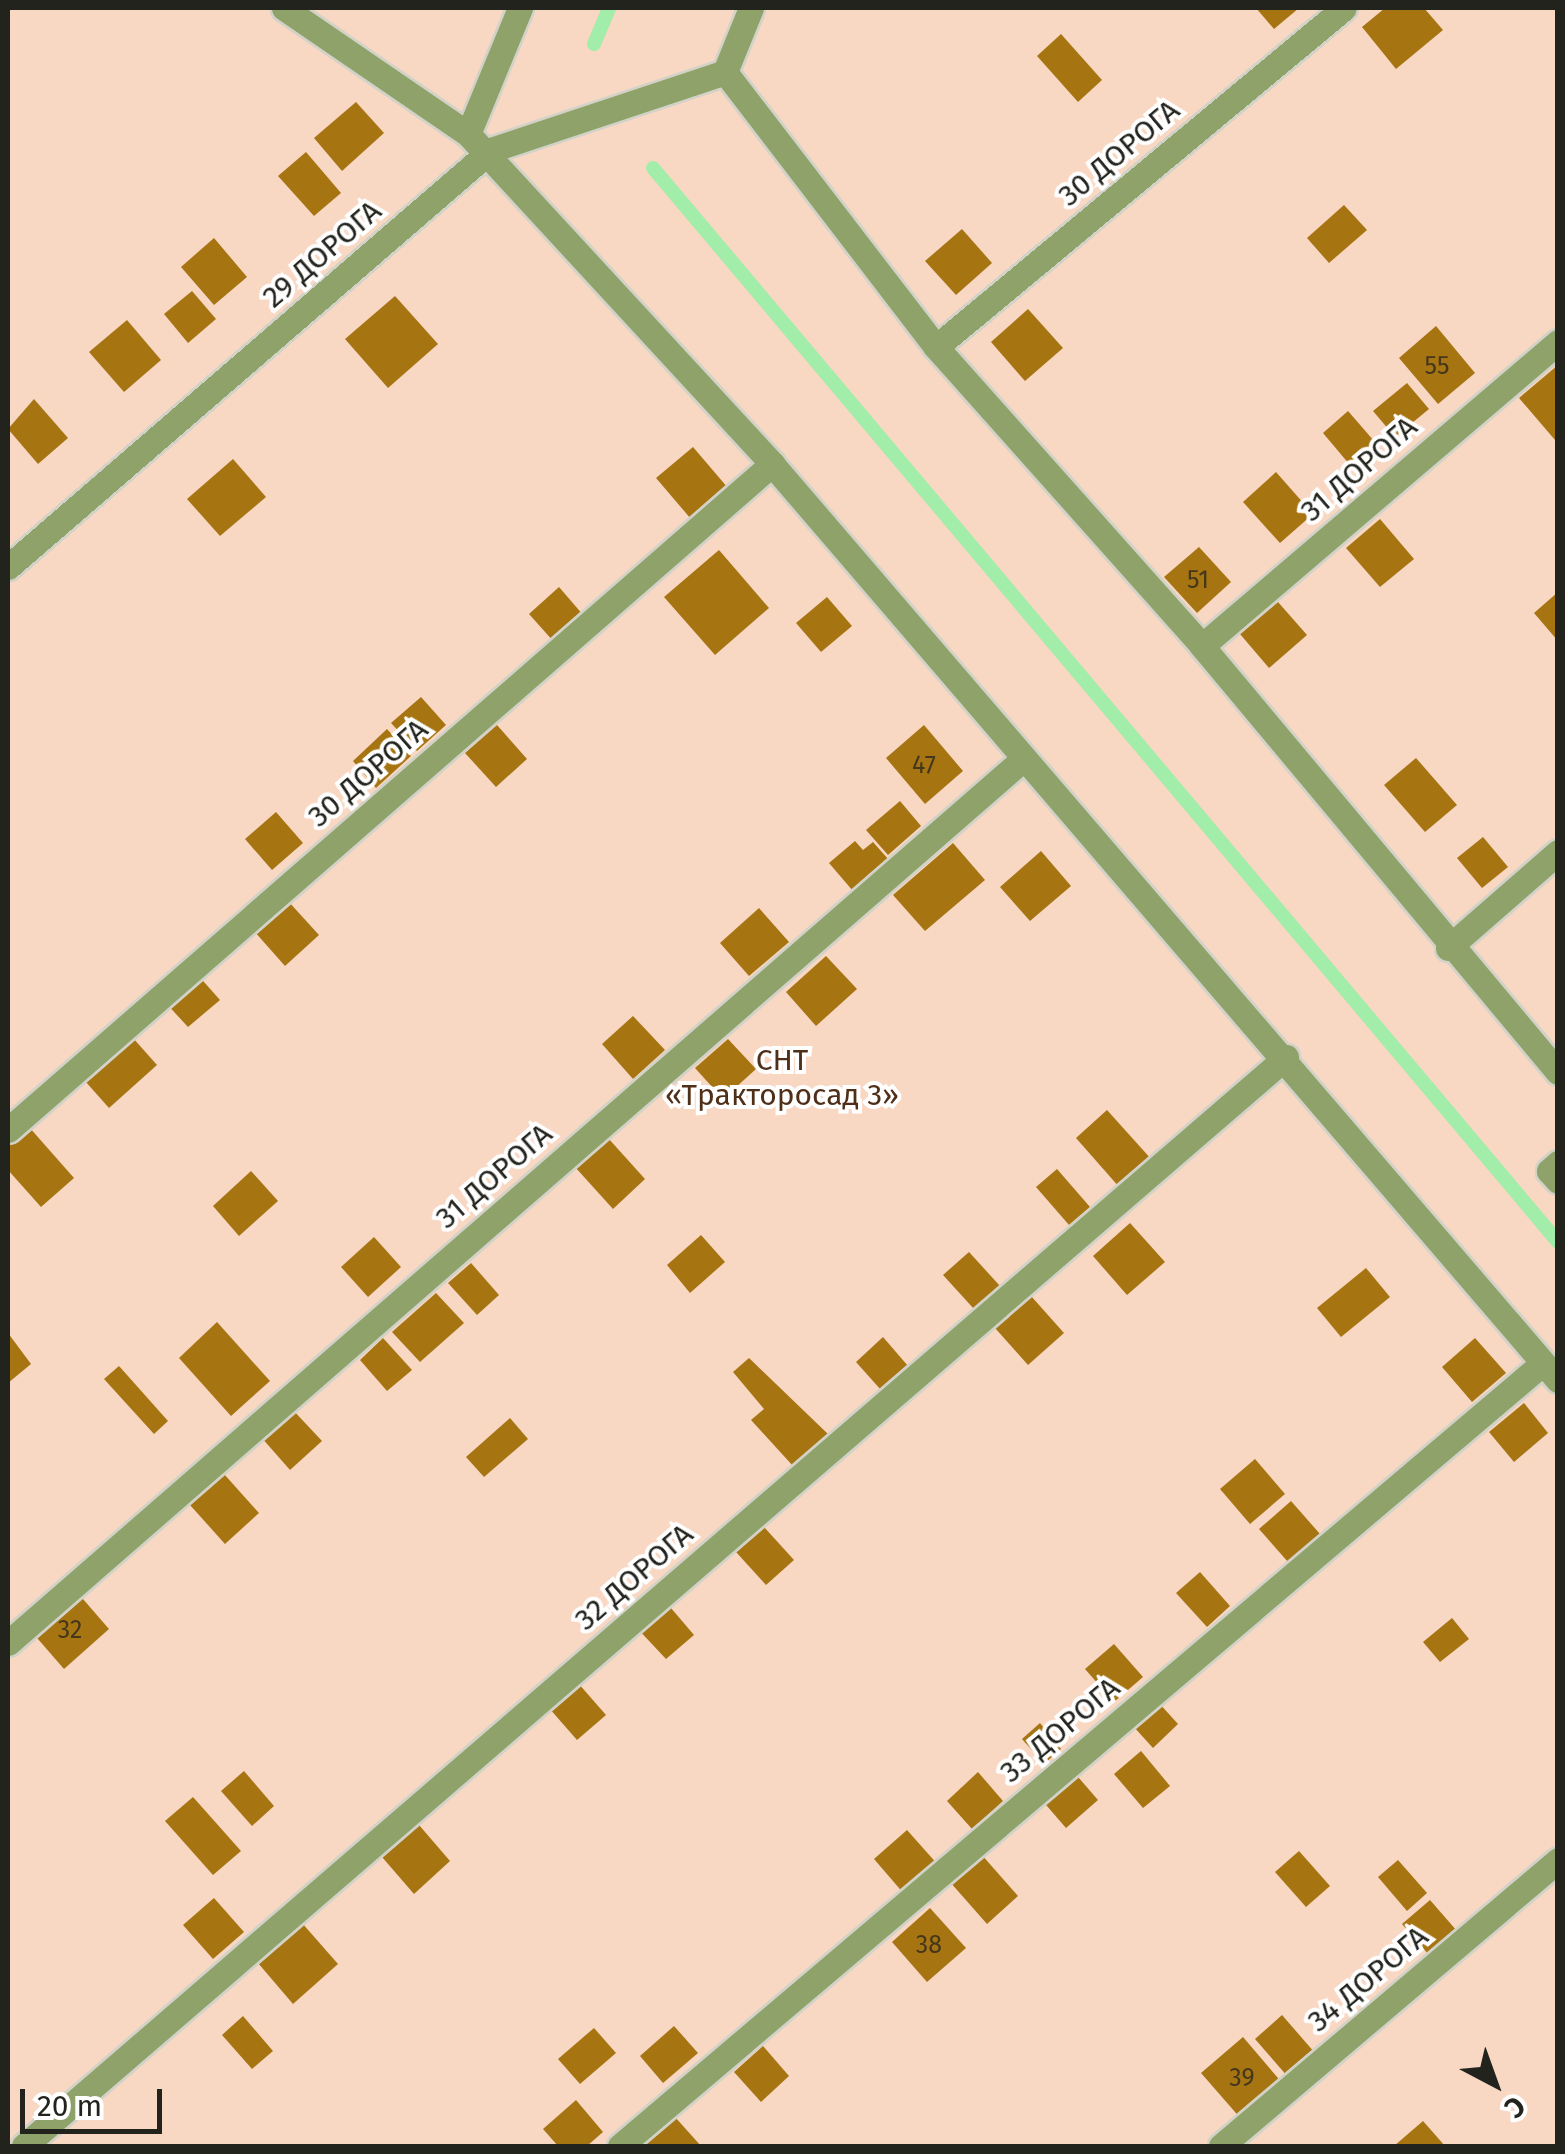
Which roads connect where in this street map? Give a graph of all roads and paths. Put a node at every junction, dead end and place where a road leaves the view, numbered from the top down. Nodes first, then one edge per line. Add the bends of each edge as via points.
1 (284, 8) edge
2 (520, 8) edge
3 (751, 8) edge
4 (1344, 8) edge
5 (724, 72) junction
6 (468, 134) junction
7 (491, 150) junction
8 (1558, 342) edge
9 (936, 348) junction
10 (772, 464) junction
11 (8, 567) edge
12 (1202, 646) junction
13 (1023, 759) junction
14 (1558, 852) edge
15 (1448, 948) junction
16 (1286, 1058) junction
17 (1558, 1072) edge
18 (8, 1130) edge
19 (1558, 1163) edge
20 (1558, 1180) edge
21 (1550, 1372) edge
22 (8, 1643) edge
23 (1558, 1860) edge
24 (8, 2130) edge
25 (23, 2146) edge
26 (620, 2146) edge
27 (1221, 2146) edge

1 - 6 street
2 - 6 street
3 - 5 street
4 - 9 street, 30 ДОРОГА
5 - 7 street, 29 ДОРОГА
5 - 9 street
6 - 7 street
7 - 10 street
7 - 11 street, 29 ДОРОГА
8 - 12 street, 31 ДОРОГА
9 - 12 street
10 - 13 street
10 - 18 street, 30 ДОРОГА
12 - 15 street
13 - 16 street
13 - 22 street, 31 ДОРОГА
14 - 15 street
15 - 17 street
16 - 21 street
16 - 25 street, 32 ДОРОГА
19 - 20 street via 1548,1171
21 - 26 street, 33 ДОРОГА
23 - 27 street, 34 ДОРОГА
24 - 25 street

